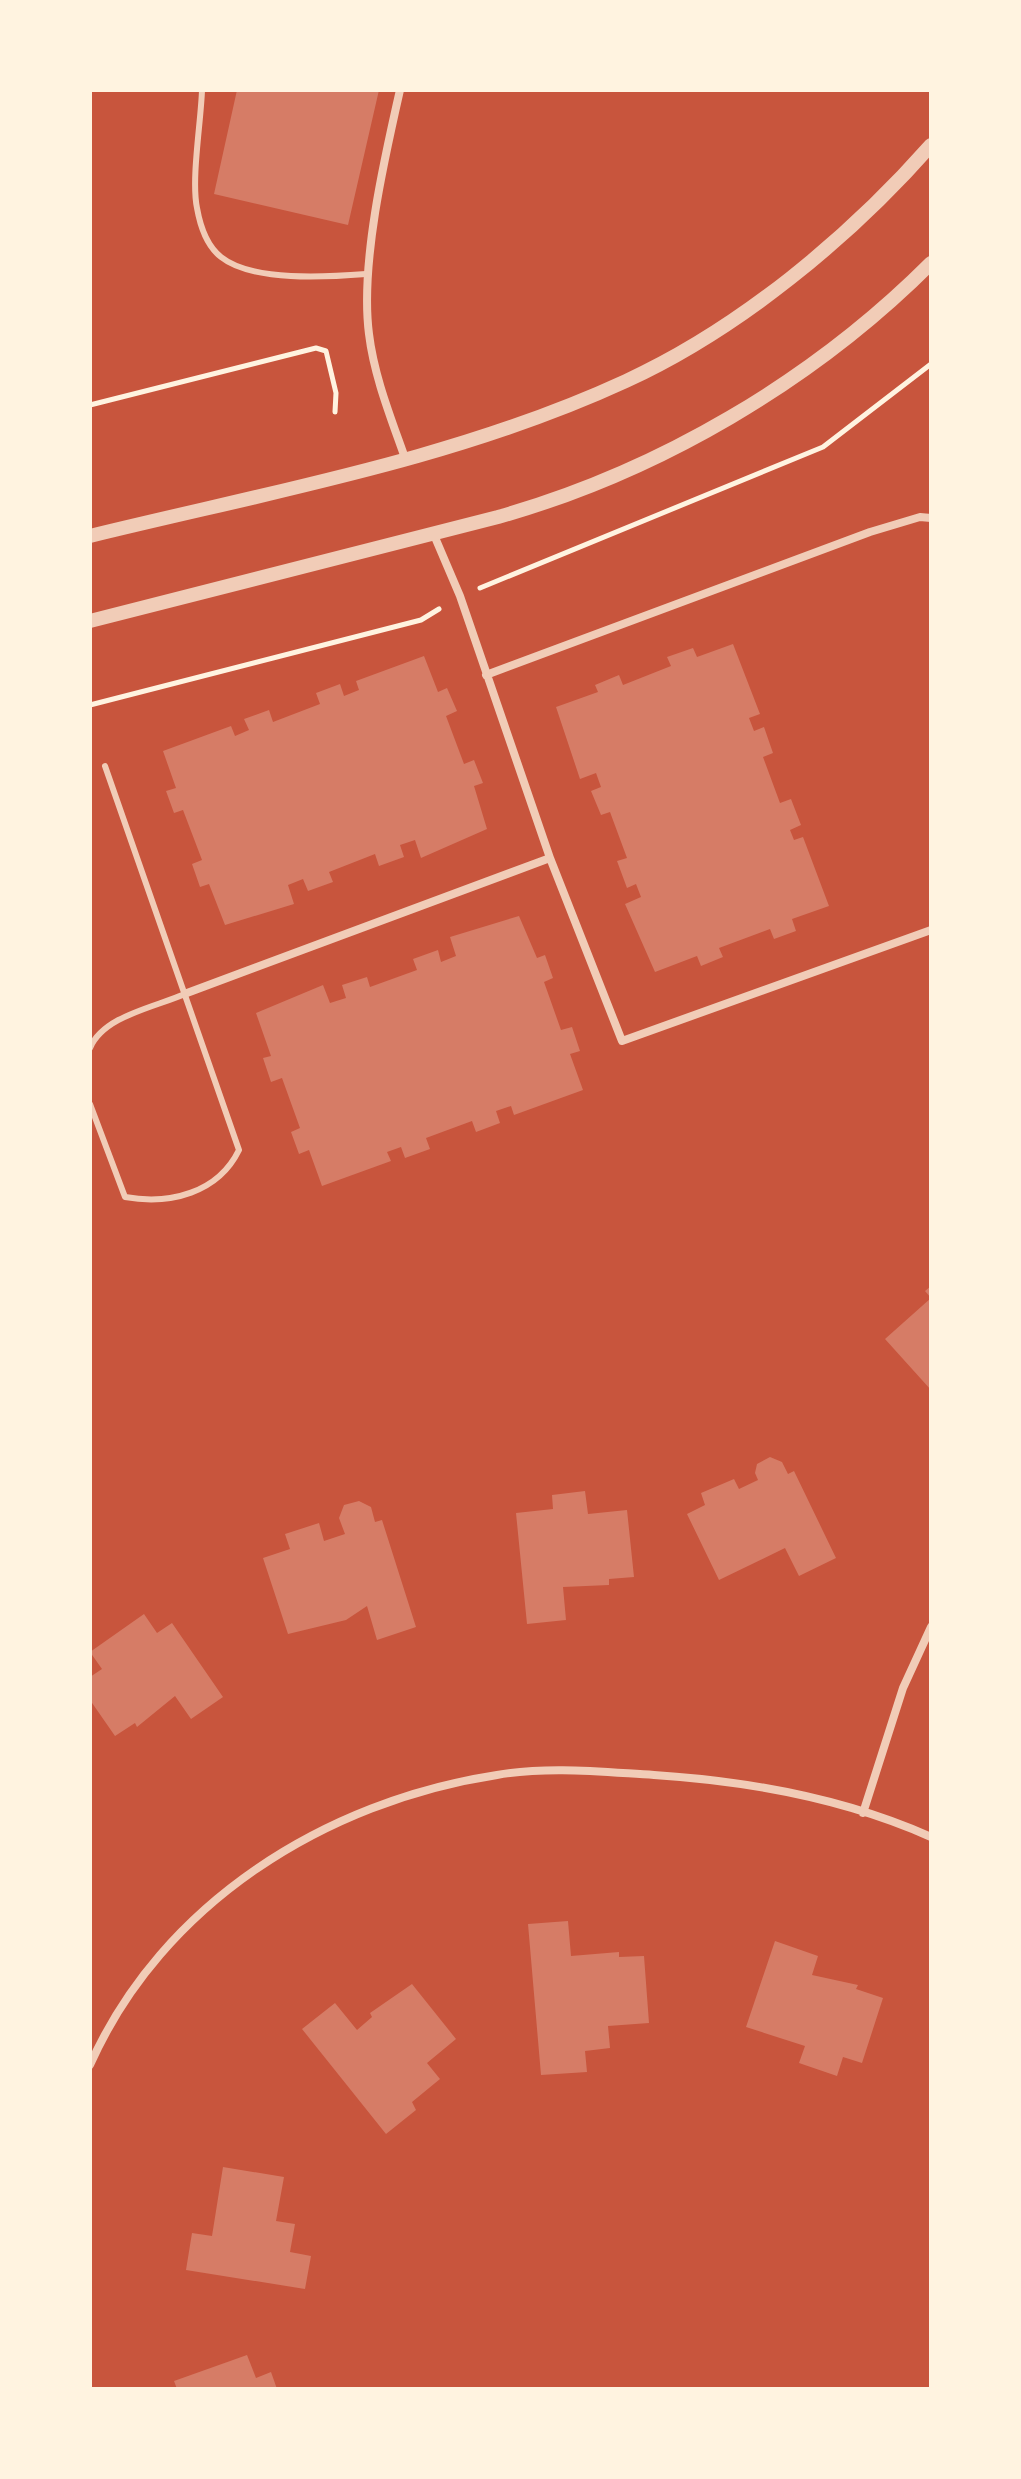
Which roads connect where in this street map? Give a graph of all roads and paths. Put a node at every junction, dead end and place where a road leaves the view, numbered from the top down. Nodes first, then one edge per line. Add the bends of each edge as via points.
1 (202, 90) edge
2 (400, 90) edge
3 (931, 145) edge
4 (931, 263) edge
5 (366, 274) junction
6 (931, 364) edge
7 (90, 405) edge
8 (335, 412) dead end
9 (405, 458) junction
10 (931, 518) edge
11 (434, 535) junction
12 (90, 536) edge
13 (460, 596) junction
14 (90, 621) edge
15 (486, 675) junction
16 (90, 705) edge
17 (105, 766) dead end
18 (550, 858) junction
19 (931, 930) edge
20 (187, 993) junction
21 (90, 1048) edge
22 (90, 1104) edge
23 (931, 1627) edge
24 (863, 1813) junction
25 (931, 1837) edge
26 (90, 2065) edge

1 - 5 lane via 196,205 206,238 220,257 244,269 323,278
2 - 5 street
3 - 9 street via 862,216 794,274 718,328 628,380 556,410
4 - 11 street via 799,374 726,419 634,467 543,504
5 - 9 street via 369,334
6 - 13 path via 823,447
7 - 8 path via 316,348 326,351
9 - 12 street
10 - 15 street via 870,532
11 - 13 street
11 - 14 street
13 - 15 street
13 - 16 path via 421,620
15 - 18 street
17 - 20 lane
18 - 19 street via 622,1041
18 - 20 street
20 - 21 lane via 122,1019 94,1038
20 - 22 lane via 239,1150 230,1170 166,1201 125,1197
23 - 24 street via 903,1688
24 - 25 street
24 - 26 street via 770,1789 573,1770 500,1774 419,1790 350,1815 285,1849 225,1892 170,1941

